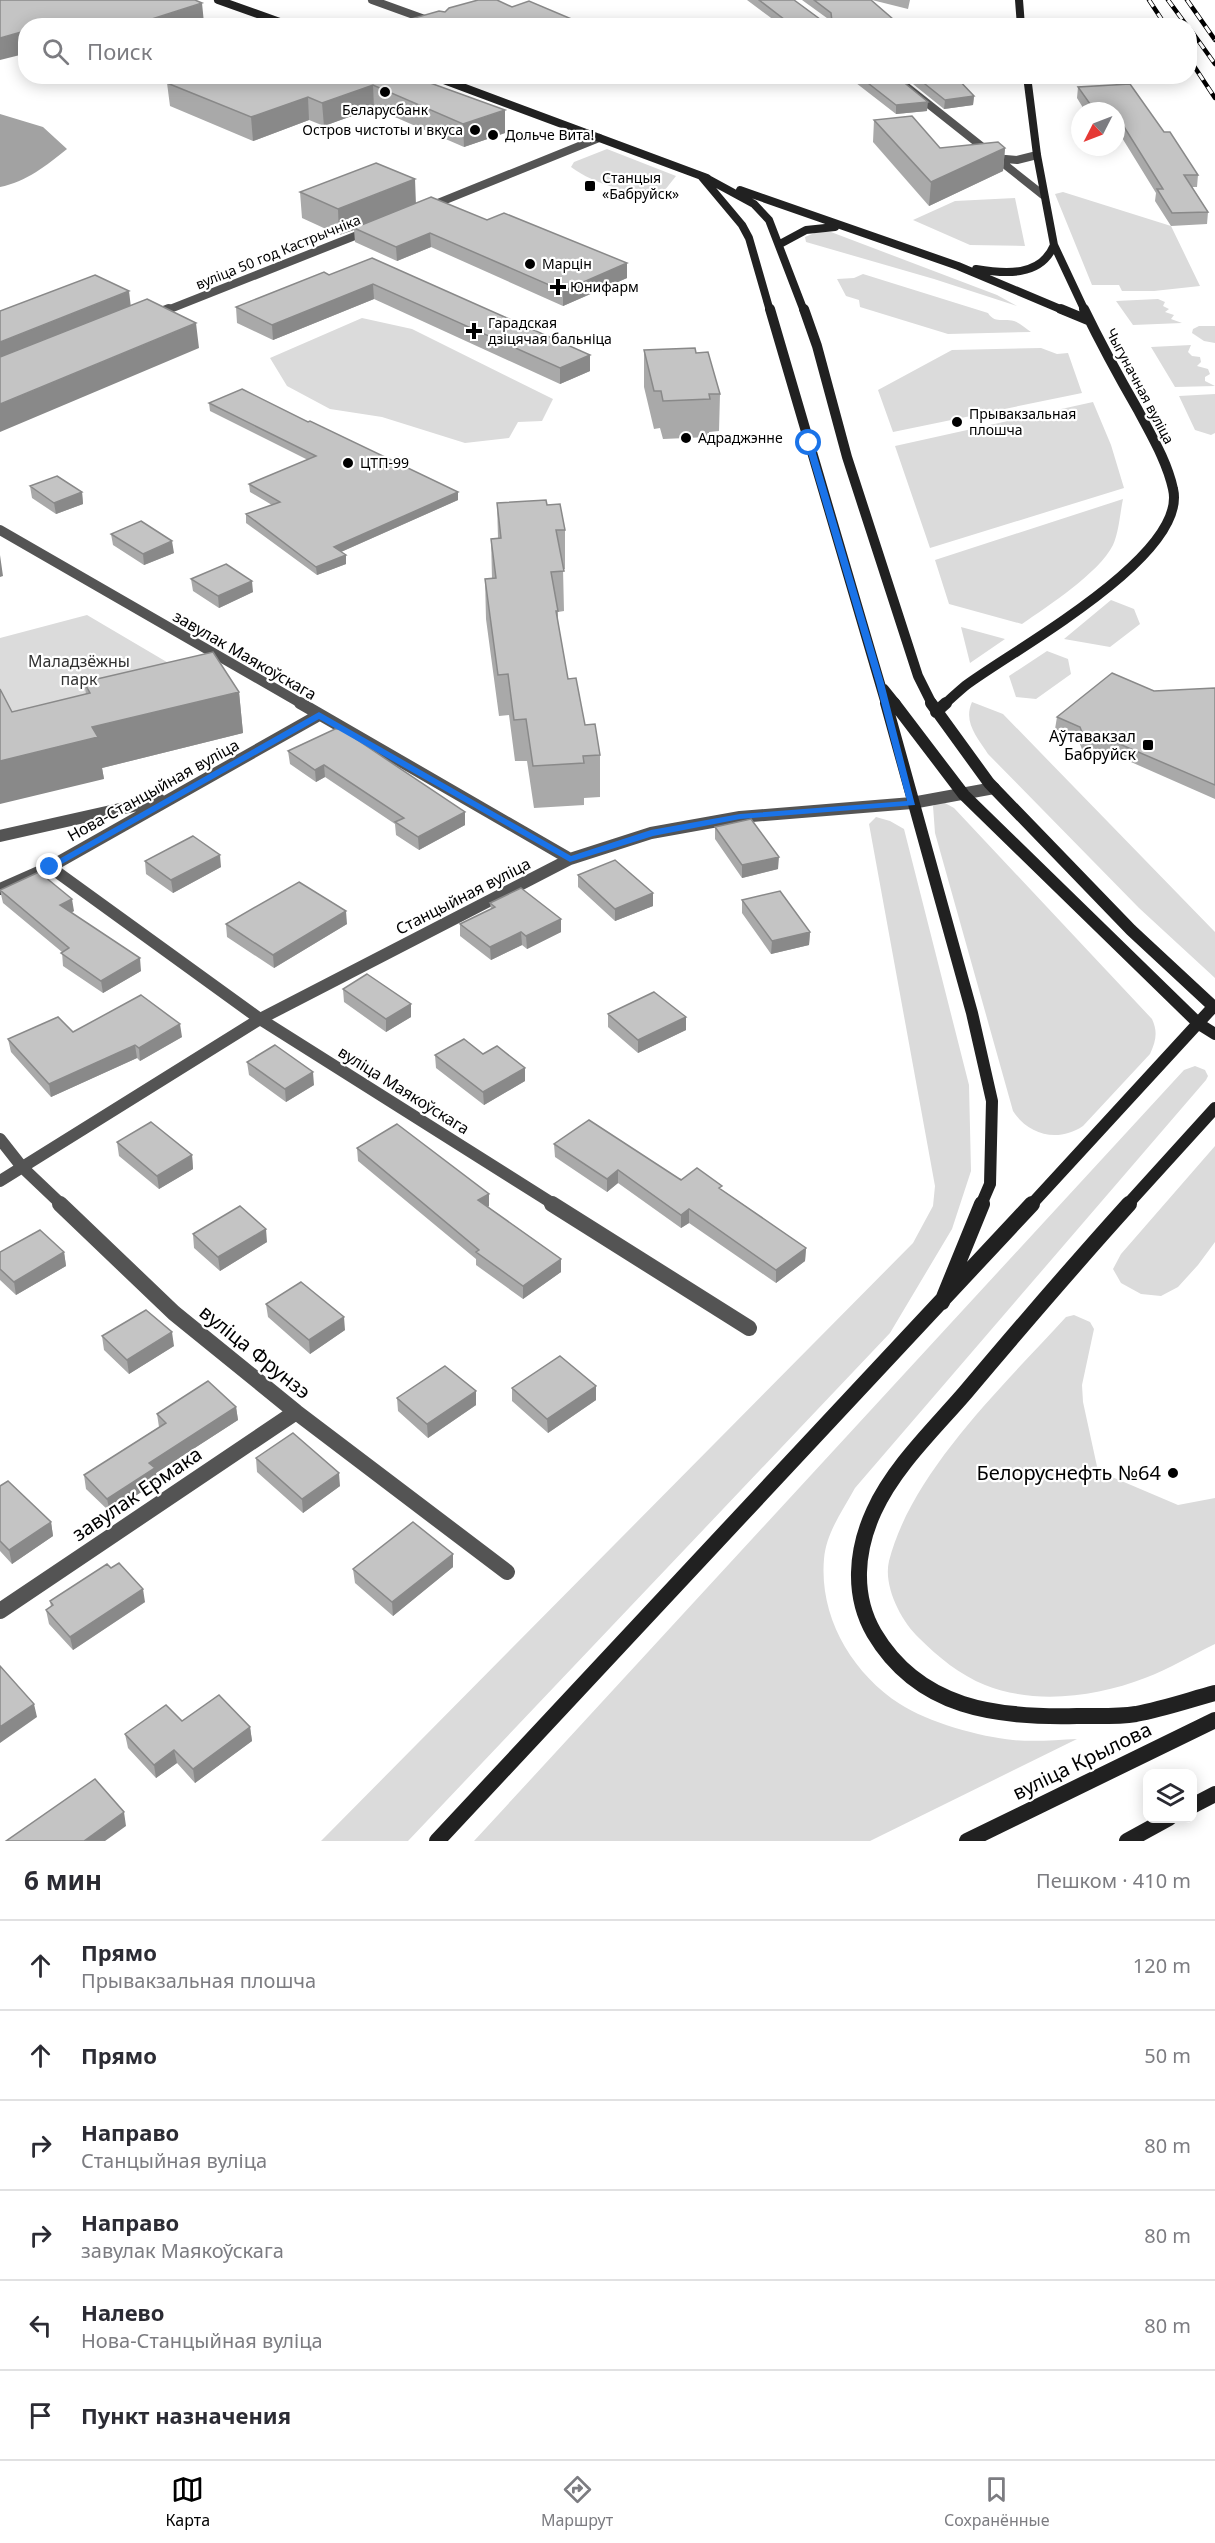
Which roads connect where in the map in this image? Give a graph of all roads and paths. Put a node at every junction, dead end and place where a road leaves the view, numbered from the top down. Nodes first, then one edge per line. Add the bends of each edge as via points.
1 (218, 0) edge
2 (372, 0) edge
3 (1019, 0) edge
4 (269, 18) edge
5 (422, 18) edge
6 (1020, 18) edge
7 (454, 84) edge
8 (903, 84) edge
9 (1029, 84) edge
10 (599, 138) junction
11 (1037, 155) junction
12 (994, 158) junction
13 (701, 176) junction
14 (1043, 195) junction
15 (416, 211) edge
16 (384, 224) edge
17 (851, 229) junction
18 (780, 244) junction
19 (1054, 245) junction
20 (958, 266) junction
21 (144, 320) edge
22 (1090, 321) junction
23 (0, 530) edge
24 (880, 683) junction
25 (936, 712) junction
26 (319, 715) junction
27 (994, 788) junction
28 (964, 795) junction
29 (173, 797) junction
30 (912, 803) junction
31 (0, 836) edge
32 (570, 859) junction
33 (50, 867) junction
34 (0, 889) edge
35 (1214, 1007) edge
36 (260, 1019) junction
37 (1199, 1024) junction
38 (1215, 1034) edge
39 (1215, 1108) edge
40 (0, 1139) edge
41 (22, 1167) junction
42 (0, 1181) edge
43 (942, 1302) junction
44 (749, 1328) dead end
45 (297, 1412) junction
46 (507, 1572) dead end
47 (0, 1611) edge
48 (1215, 1693) edge
49 (1215, 1720) edge
50 (1215, 1794) edge
51 (1197, 1803) edge
52 (1160, 1823) edge
53 (437, 1841) edge
54 (967, 1841) edge
55 (1127, 1841) edge

1 - 4 main road
2 - 5 street
3 - 6 main road
7 - 10 main road
8 - 12 street
9 - 11 main road, Чыгуначная вуліца
10 - 13 main road
10 - 15 street
11 - 12 street via 1017,160
11 - 14 main road, Чыгуначная вуліца
12 - 14 street
13 - 17 main road
13 - 18 main road via 754,204 769,220
13 - 24 main road via 749,238
14 - 19 main road, Чыгуначная вуліца
16 - 21 street, вуліца 50 год Кастрычніка
17 - 18 main road via 804,229
17 - 20 main road
18 - 25 main road via 817,346 847,457 918,676
19 - 20 main road via 1046,262 1025,270 986,271
19 - 22 main road, Чыгуначная вуліца
20 - 22 main road
22 - 25 main road, Чыгуначная вуліца via 1159,449 1174,491 1172,516 1118,580 965,686
23 - 26 street, завулак Маякоўскага
24 - 28 main road
24 - 30 main road
25 - 27 main road
26 - 29 street, Нова-Станцыйная вуліца
26 - 32 street, завулак Маякоўскага
27 - 28 street, Станцыйная вуліца
27 - 35 main road via 1131,930
28 - 30 street, Станцыйная вуліца
28 - 37 main road
29 - 31 street
29 - 33 street, Нова-Станцыйная вуліца
30 - 32 street, Станцыйная вуліца via 740,816 651,833
30 - 43 main road via 972,1012 992,1101 990,1184
32 - 36 street, Станцыйная вуліца
33 - 34 street, Нова-Станцыйная вуліца
33 - 36 street, вуліца Маякоўскага
35 - 37 main road
36 - 41 street, Станцыйная вуліца
36 - 44 street, вуліца Маякоўскага
37 - 38 main road
37 - 43 main road
39 - 48 main road via 1060,1279 923,1443 879,1502 859,1559 859,1588 866,1618 878,1644 901,1669 929,1690 965,1707 1009,1717 1137,1713
40 - 41 street, вуліца Фрунзэ
41 - 42 street, Станцыйная вуліца
41 - 45 street, вуліца Фрунзэ via 174,1313
43 - 53 main road
45 - 46 street, вуліца Фрунзэ
45 - 47 street, завулак Ермака
49 - 54 main road, вуліца Крылова
50 - 51 main road
52 - 55 main road

